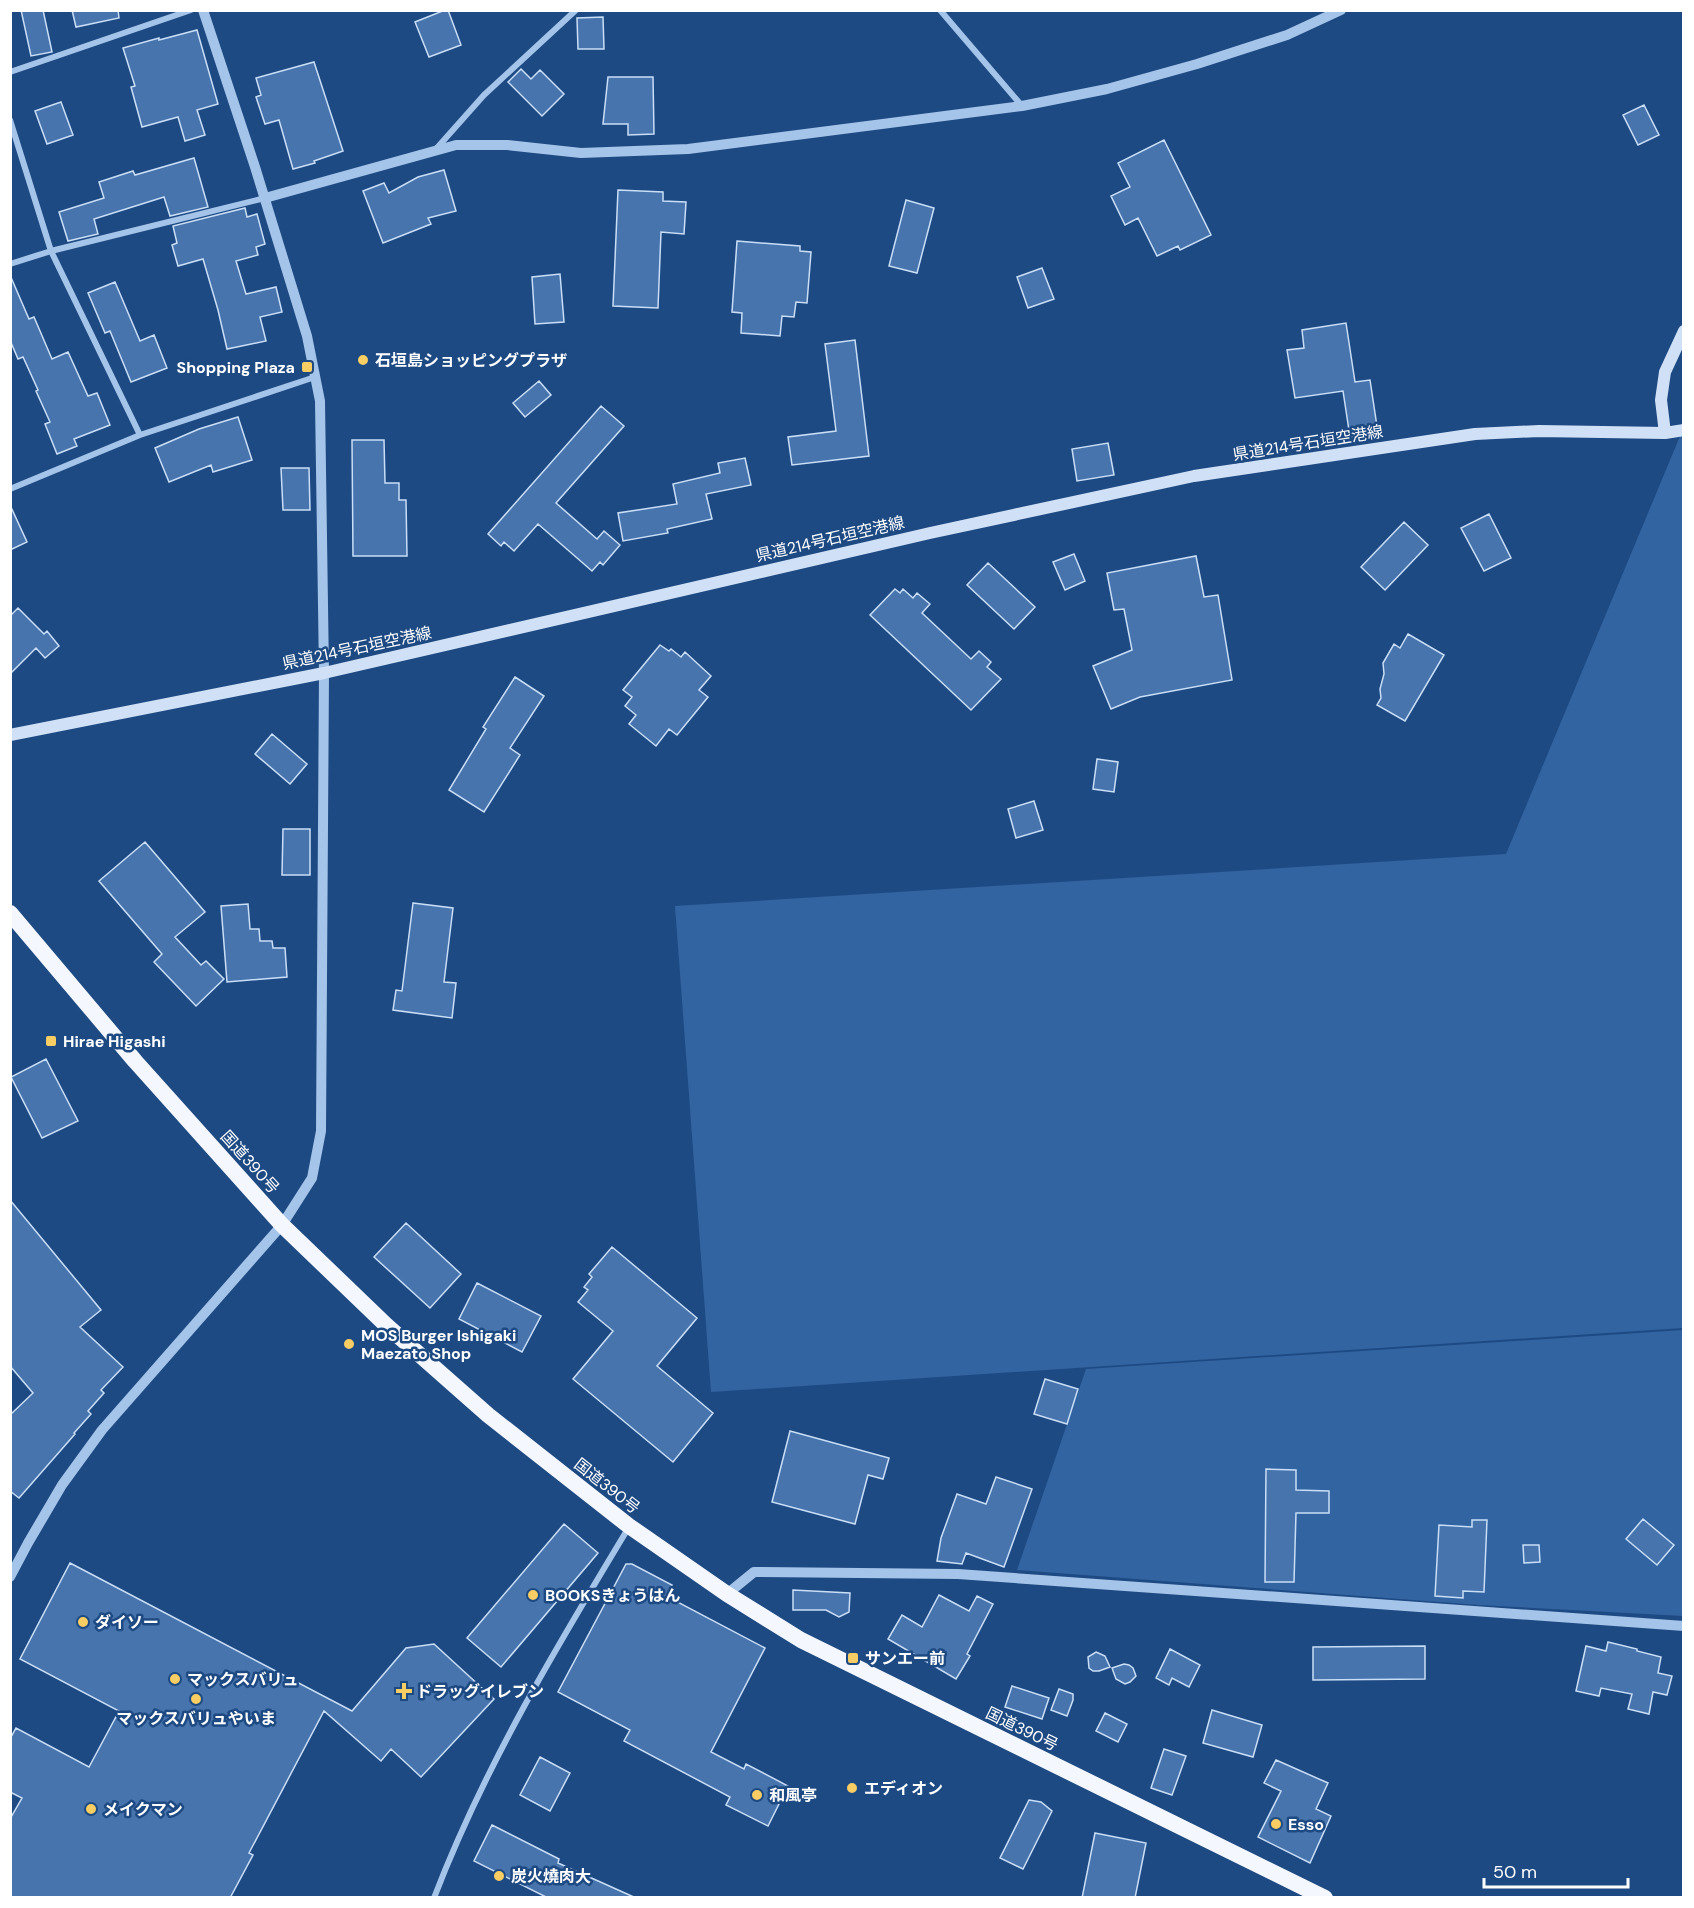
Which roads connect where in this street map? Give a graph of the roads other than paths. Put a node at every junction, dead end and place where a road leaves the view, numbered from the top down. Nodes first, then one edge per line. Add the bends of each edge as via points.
1 (191, 10) edge
2 (203, 10) edge
3 (576, 10) edge
4 (940, 10) edge
5 (1341, 10) edge
6 (10, 72) edge
7 (1022, 106) junction
8 (10, 120) edge
9 (434, 151) junction
10 (265, 198) junction
11 (51, 251) junction
12 (10, 264) edge
13 (1683, 331) edge
14 (315, 377) junction
15 (1683, 430) edge
16 (1665, 433) junction
17 (140, 435) junction
18 (10, 489) edge
19 (324, 674) junction
20 (10, 735) edge
21 (10, 913) edge
22 (282, 1225) junction
23 (629, 1526) junction
24 (10, 1577) edge
25 (727, 1594) junction
26 (1683, 1626) edge
27 (434, 1898) edge
28 (1325, 1898) edge

1 - 6 street
2 - 10 street
3 - 9 street via 484,95
4 - 7 street
5 - 7 street via 1287,35 1197,64 1107,89
7 - 9 street via 688,149 581,153 507,145 456,145
8 - 11 street
9 - 10 street
10 - 11 street
10 - 14 street via 307,336
11 - 12 street
11 - 17 street
13 - 16 main road via 1665,372 1661,400
14 - 17 street
14 - 19 street via 320,401
15 - 16 main road, 県道214号石垣空港線
16 - 19 main road, 県道214号石垣空港線 via 1475,434 1194,476 930,533
17 - 18 street
19 - 20 main road, 県道214号石垣空港線
19 - 22 street via 321,1131 312,1178
21 - 22 highway, 国道390号 via 135,1061
22 - 23 highway, 国道390号 via 488,1415
22 - 24 street via 102,1430 62,1485
23 - 25 highway, 国道390号
23 - 27 street via 500,1753 450,1855
25 - 26 street via 754,1572 958,1574
25 - 28 highway, 国道390号 via 801,1640

